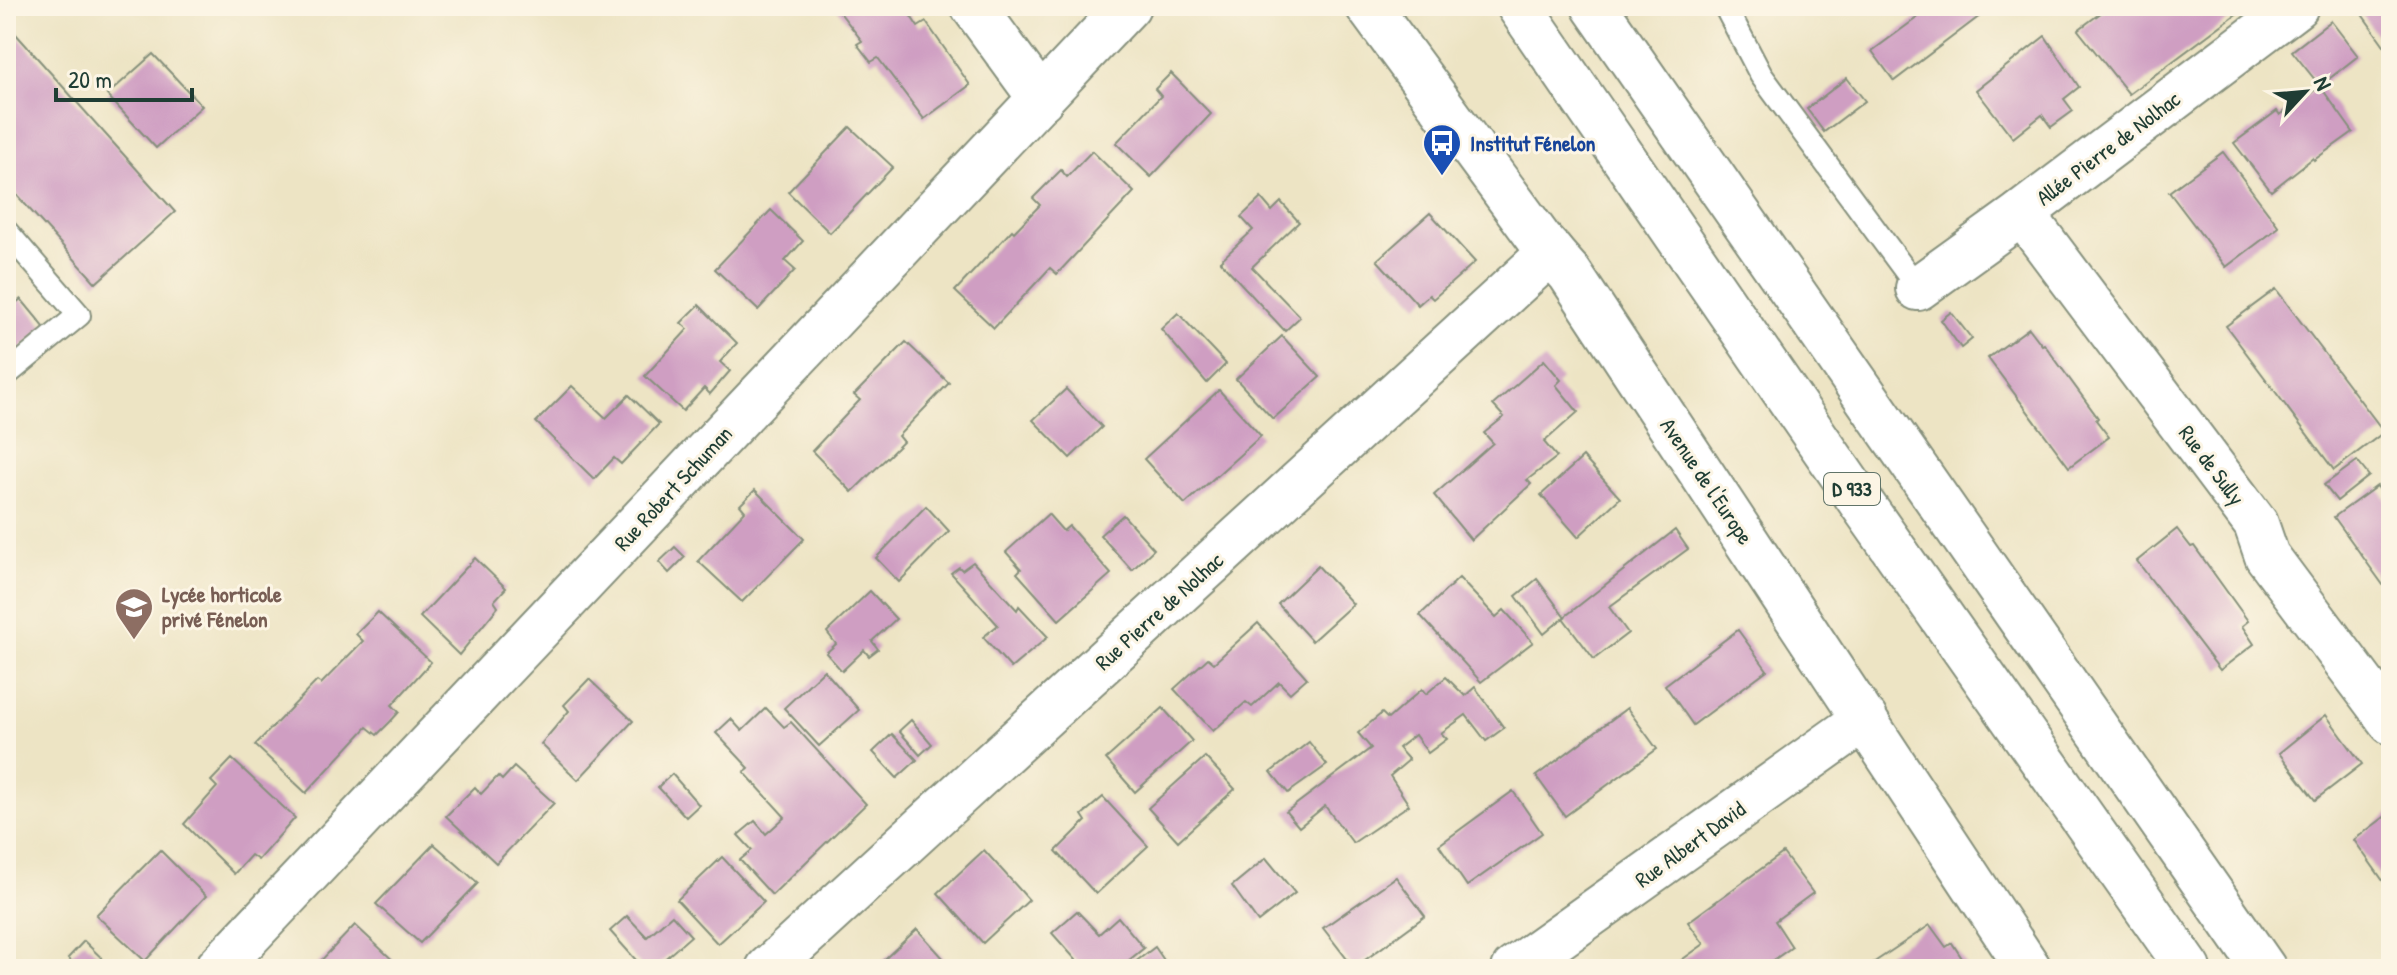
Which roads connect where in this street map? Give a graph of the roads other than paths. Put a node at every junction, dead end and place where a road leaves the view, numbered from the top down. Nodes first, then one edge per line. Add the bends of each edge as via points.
1 (973, 6) edge
2 (1128, 6) edge
3 (1368, 6) edge
4 (1519, 6) edge
5 (1594, 6) edge
6 (1725, 6) edge
7 (2296, 6) edge
8 (1041, 99) junction
9 (2022, 213) junction
10 (6, 231) edge
11 (1551, 252) junction
12 (1918, 288) joint
13 (6, 375) edge
14 (1865, 719) junction
15 (2391, 722) edge
16 (217, 969) edge
17 (768, 969) edge
18 (1514, 969) edge
19 (2029, 969) edge
20 (2189, 969) edge
21 (2264, 969) edge

1 - 8 main road
2 - 8 main road, Rue Robert Schuman
3 - 11 main road, Avenue de l'Europe
4 - 20 main road, D 933
5 - 21 main road, D 933
6 - 12 lane via 1761,75
7 - 9 main road, Allée Pierre de Nolhac
8 - 16 main road, Rue Robert Schuman
9 - 12 main road, Allée Pierre de Nolhac
9 - 15 main road, Rue de Sully via 2256,524 2267,556
10 - 13 lane via 79,315
11 - 14 main road, Avenue de l'Europe
11 - 17 main road, Rue Pierre de Nolhac
14 - 18 main road, Rue Albert David
14 - 19 main road, Avenue de l'Europe

